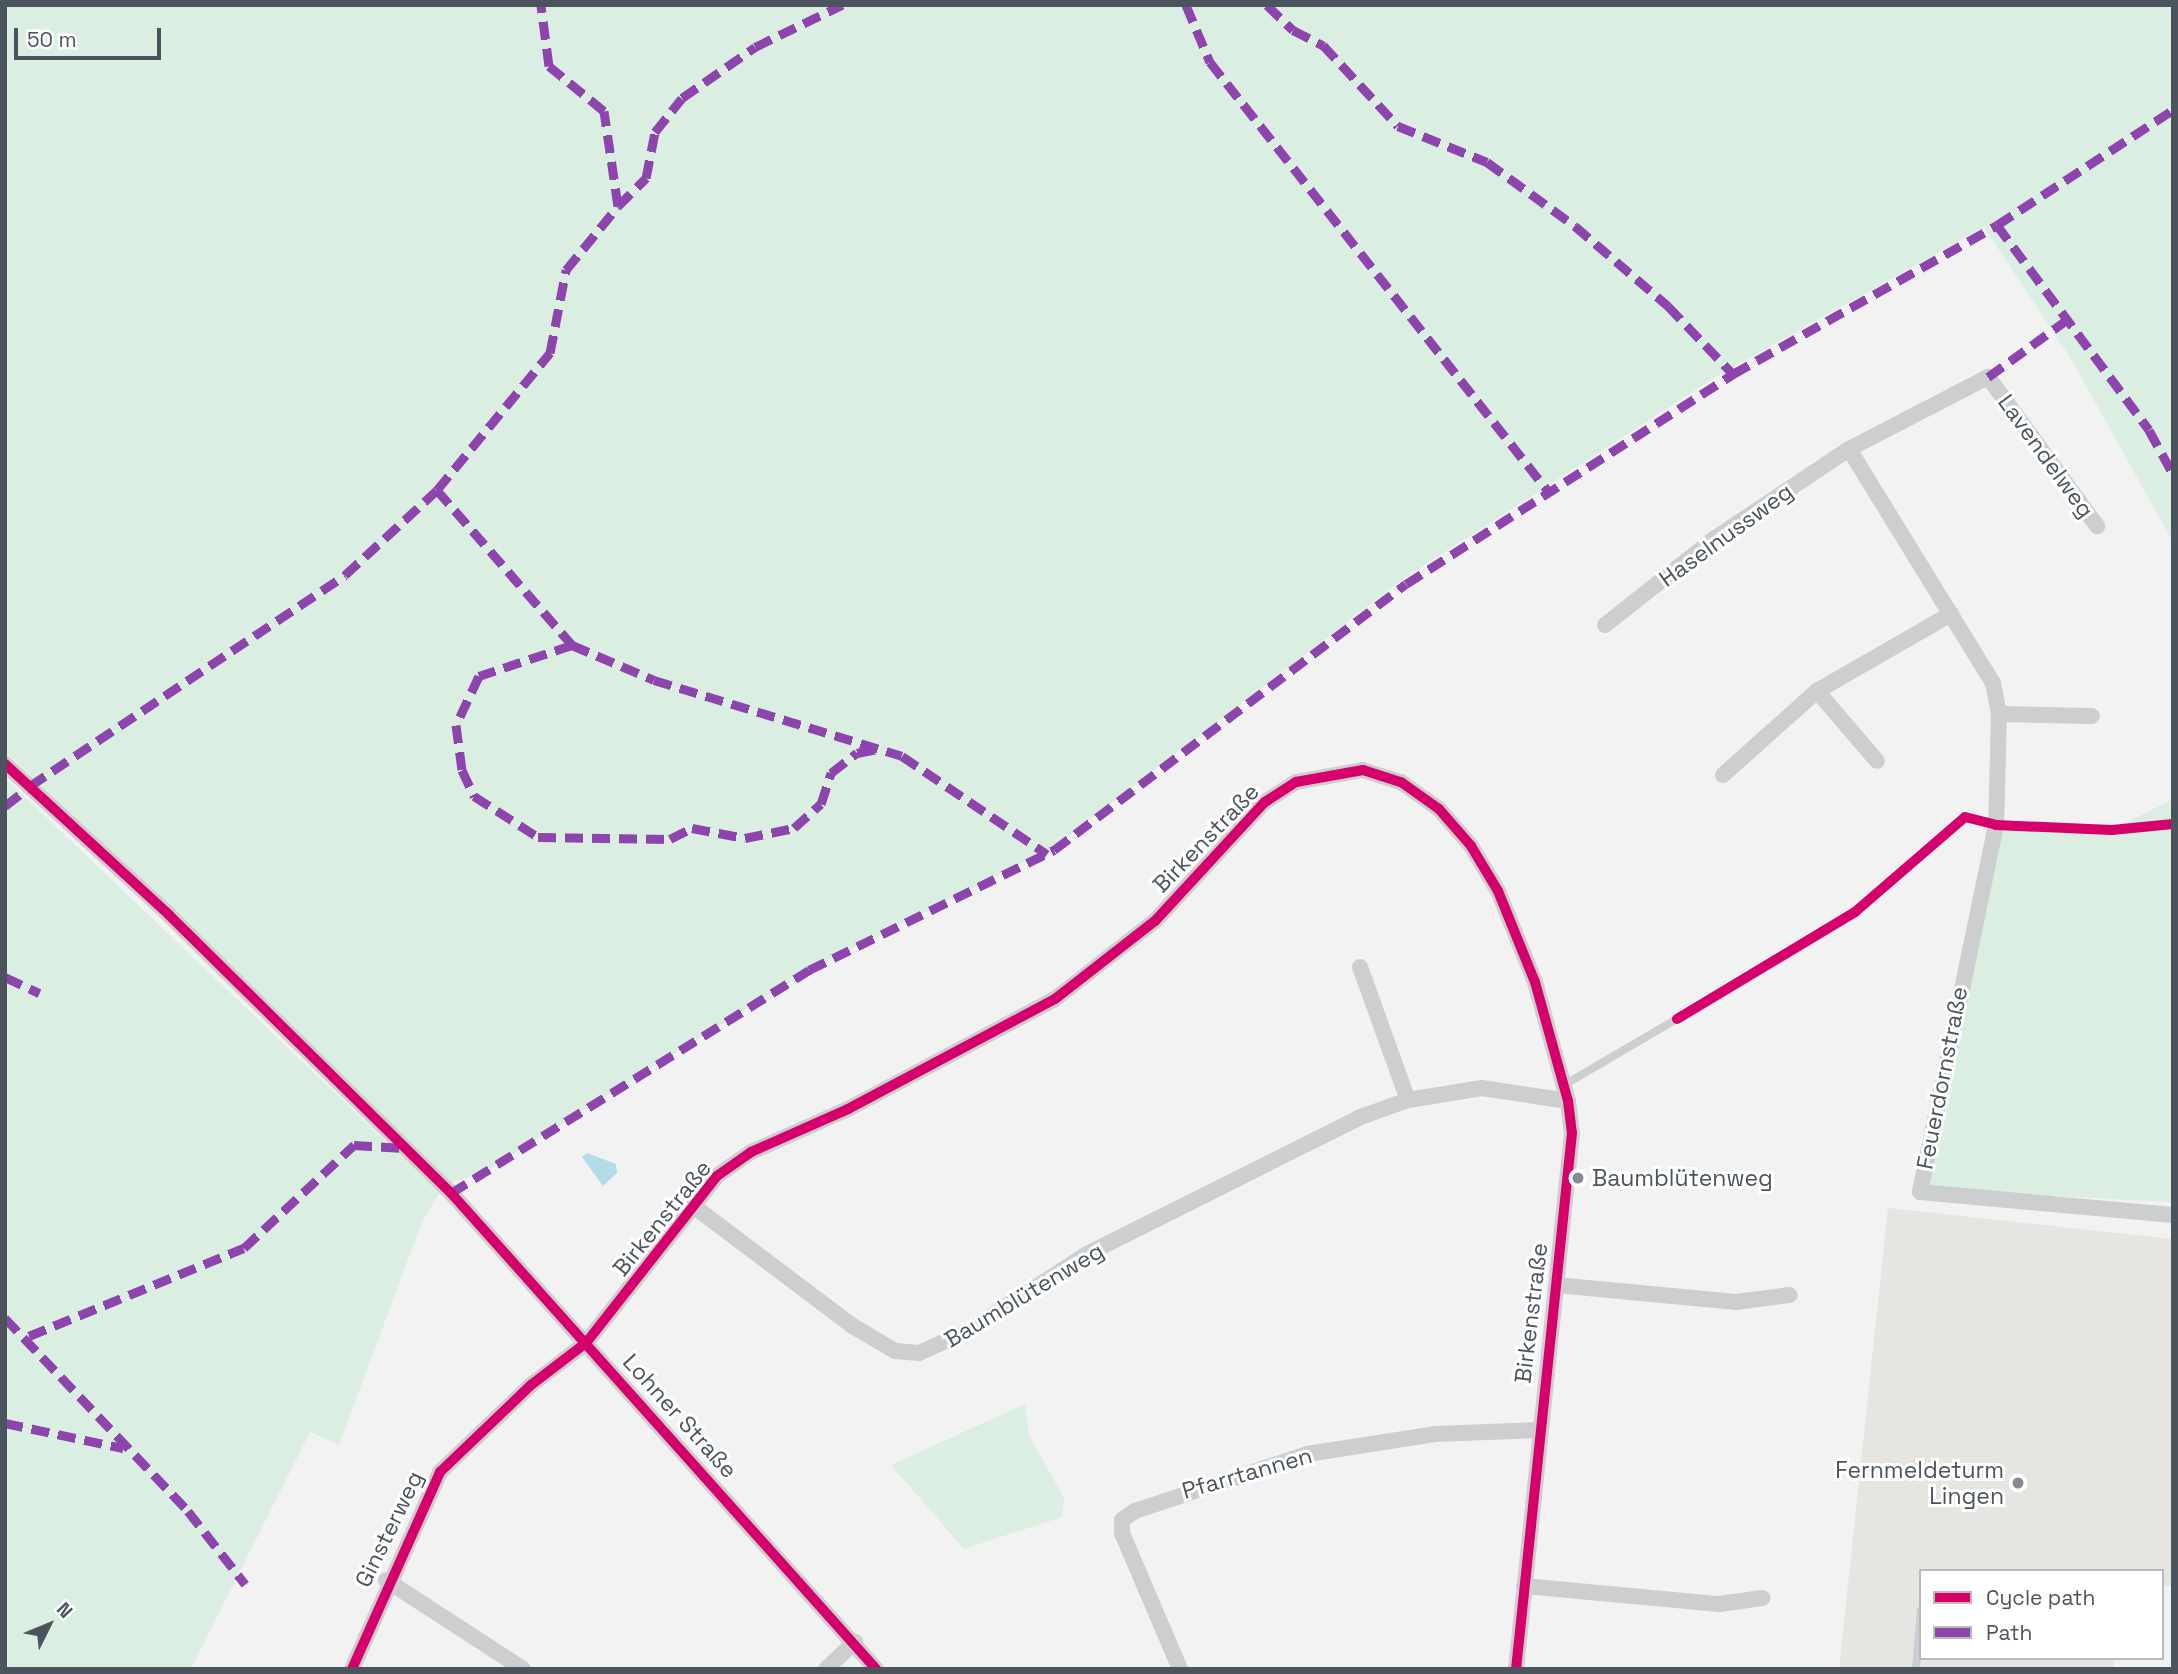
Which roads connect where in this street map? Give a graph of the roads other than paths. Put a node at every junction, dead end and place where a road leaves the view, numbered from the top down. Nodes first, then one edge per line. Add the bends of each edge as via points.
1 (1849, 449) junction
2 (2097, 526) dead end
3 (1951, 614) junction
4 (1605, 625) dead end
5 (1816, 691) junction
6 (1999, 714) junction
7 (2092, 716) dead end
8 (1877, 761) dead end
9 (5, 764) edge
10 (1723, 775) dead end
11 (1360, 967) dead end
12 (1677, 1019) dead end
13 (1566, 1093) junction
14 (1408, 1101) junction
15 (696, 1208) junction
16 (2173, 1215) edge
17 (1556, 1284) junction
18 (1790, 1295) dead end
19 (586, 1343) junction
20 (1538, 1430) junction
21 (386, 1580) junction
22 (1524, 1586) junction
23 (1763, 1598) dead end
24 (1919, 1634) edge
25 (855, 1642) junction
26 (352, 1669) edge
27 (523, 1669) edge
28 (826, 1669) edge
29 (876, 1669) edge
30 (1180, 1669) edge
31 (1516, 1669) edge
32 (1916, 1669) edge

1 - 2 street, Lavendelweg via 1988,377
1 - 3 street, Feuerdornstraße
1 - 4 street, Haselnussweg via 1714,539
3 - 5 street
3 - 6 street, Feuerdornstraße via 1993,683
5 - 8 street
5 - 10 street
6 - 7 street
6 - 16 street, Feuerdornstraße via 1996,825 1920,1192
9 - 19 street, Lohner Straße via 169,915 451,1193
11 - 14 street
12 - 13 lane
13 - 14 street, Baumblütenweg via 1482,1088
13 - 15 street, Birkenstraße via 1535,982 1498,891 1471,846 1439,809 1401,782 1363,770 1327,773 1296,782 1265,802 1155,921 1101,968 1001,1031 751,1152 717,1176
13 - 17 street, Birkenstraße via 1572,1133
14 - 15 street, Baumblütenweg via 1295,1145 1087,1254 970,1330 919,1353 895,1351 851,1325
15 - 19 street, Birkenstraße
17 - 18 street via 1735,1302
17 - 20 street, Birkenstraße
19 - 21 street, Ginsterweg via 531,1385 440,1472
19 - 25 street, Lohner Straße
20 - 22 street, Birkenstraße
20 - 30 street, Pfarrtannen via 1436,1434 1307,1454 1135,1511 1122,1520 1122,1533
21 - 26 street, Ginsterweg
21 - 27 street, Ginsterweg
22 - 23 street via 1719,1604
22 - 31 street, Birkenstraße
24 - 32 lane
25 - 28 street
25 - 29 street, Lohner Straße

